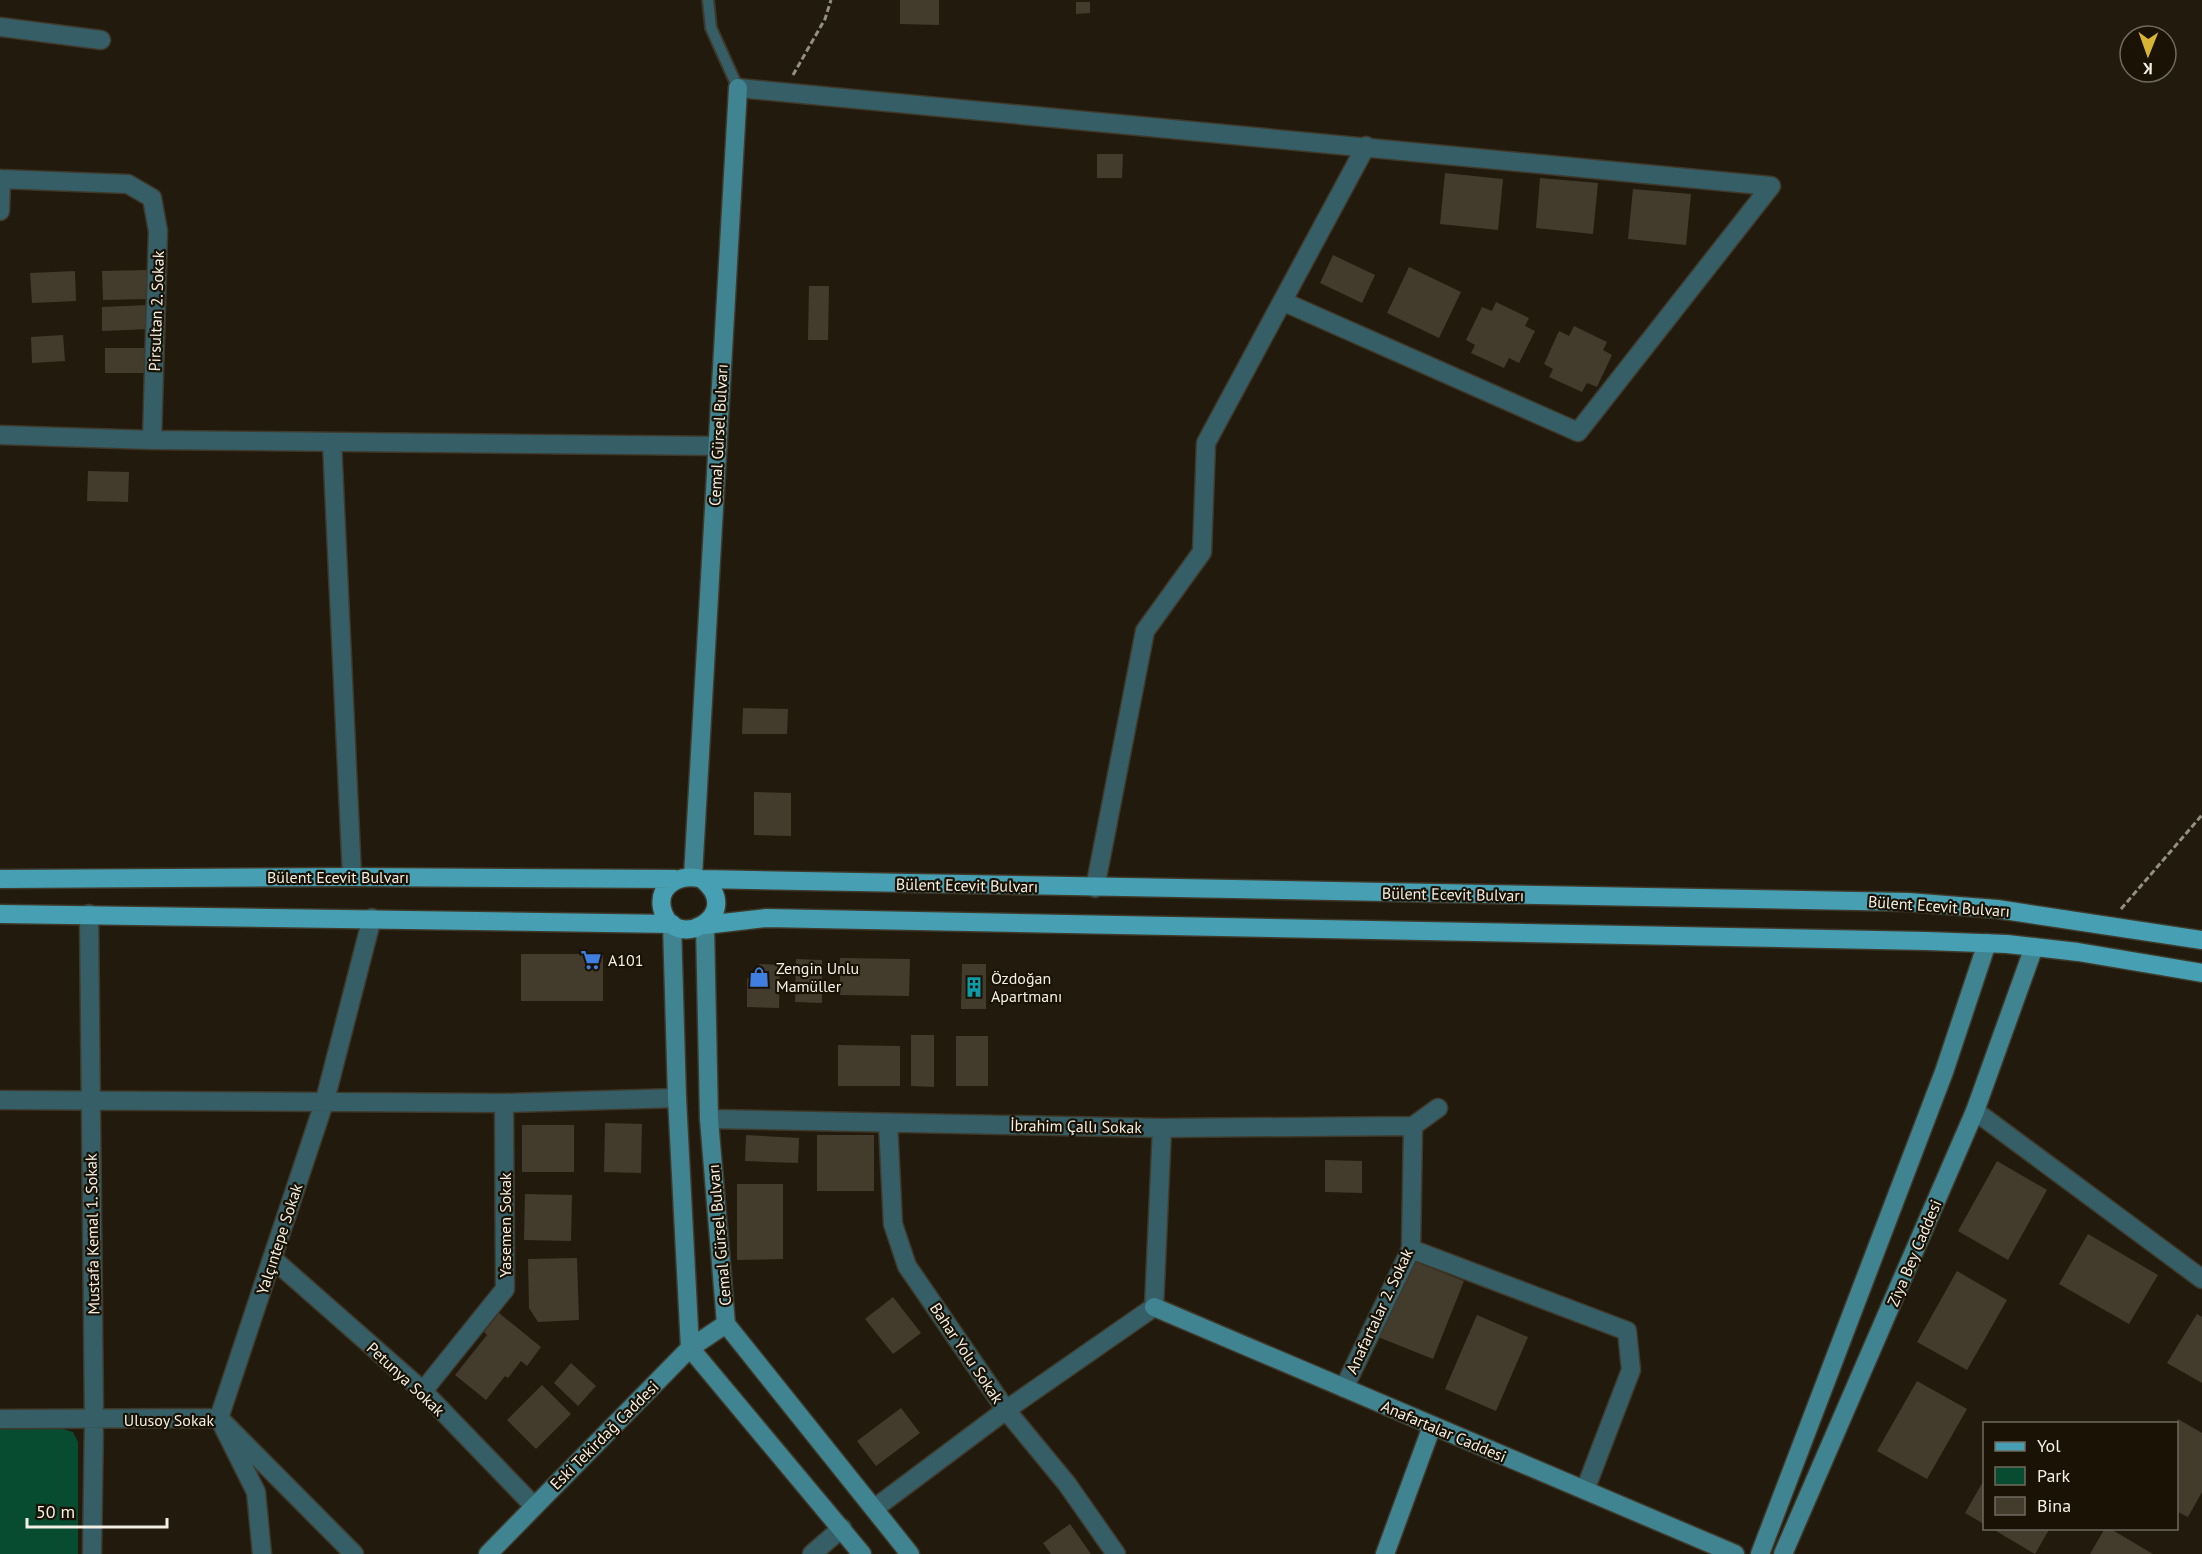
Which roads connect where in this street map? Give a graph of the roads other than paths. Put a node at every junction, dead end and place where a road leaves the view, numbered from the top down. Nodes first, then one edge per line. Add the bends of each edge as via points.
1 (708, 0) edge
2 (0, 27) edge
3 (101, 40) dead end
4 (738, 88) junction
5 (1366, 146) junction
6 (1, 179) edge
7 (0, 211) edge
8 (1284, 302) junction
9 (0, 435) edge
10 (152, 440) junction
11 (332, 442) junction
12 (718, 446) junction
13 (352, 877) junction
14 (690, 878) junction
15 (0, 879) edge
16 (1095, 888) junction
17 (0, 914) edge
18 (90, 914) junction
19 (372, 918) junction
20 (672, 924) junction
21 (705, 925) junction
22 (2202, 940) edge
23 (1987, 943) junction
24 (2034, 947) junction
25 (2202, 973) edge
26 (677, 1098) junction
27 (0, 1100) edge
28 (325, 1100) junction
29 (90, 1102) junction
30 (504, 1103) junction
31 (1438, 1108) dead end
32 (1975, 1111) junction
33 (709, 1119) junction
34 (888, 1123) junction
35 (1413, 1126) junction
36 (1162, 1128) junction
37 (1411, 1249) junction
38 (273, 1260) junction
39 (2202, 1279) edge
40 (1154, 1307) junction
41 (726, 1324) junction
42 (690, 1348) junction
43 (1344, 1388) junction
44 (423, 1391) junction
45 (1006, 1410) junction
46 (219, 1418) junction
47 (0, 1419) edge
48 (94, 1420) junction
49 (1432, 1426) junction
50 (1585, 1490) junction
51 (533, 1505) junction
52 (875, 1508) junction
53 (842, 1528) junction
54 (92, 1554) edge
55 (262, 1554) edge
56 (354, 1554) edge
57 (488, 1554) edge
58 (812, 1554) edge
59 (862, 1554) edge
60 (910, 1554) edge
61 (1116, 1554) edge
62 (1385, 1554) edge
63 (1735, 1554) edge
64 (1760, 1554) edge
65 (1783, 1554) edge

1 - 4 lane, Cemal Gürsel Bulvarı via 711,28
2 - 3 street
4 - 5 street
4 - 12 street, Cemal Gürsel Bulvarı
5 - 8 street
5 - 8 street via 1771,186 1578,432
6 - 7 street
6 - 10 street, Pirsultan 2. Sokak via 128,184 152,198 158,231
8 - 16 street via 1206,443 1202,552 1145,631
9 - 10 street
10 - 11 street
11 - 12 street
11 - 13 street
12 - 14 street, Cemal Gürsel Bulvarı
13 - 14 main road, Bülent Ecevit Bulvarı
13 - 15 main road, Bülent Ecevit Bulvarı
14 - 16 main road, Bülent Ecevit Bulvarı
14 - 20 main road via 669,885 662,901 666,918
14 - 21 main road via 714,892 715,910
16 - 22 main road, Bülent Ecevit Bulvarı via 1908,902 1997,909
17 - 18 main road
18 - 19 main road
18 - 29 street, Mustafa Kemal 1. Sokak
19 - 20 main road
19 - 28 street, Yalçıntepe Sokak
20 - 21 main road via 688,930
20 - 26 street, Cemal Gürsel Bulvarı
21 - 23 main road via 766,918
21 - 33 street, Cemal Gürsel Bulvarı
23 - 24 main road
23 - 64 street, Ziya Bey Caddesi via 1944,1071
24 - 25 main road
24 - 32 street, Ziya Bey Caddesi
26 - 30 street
26 - 42 street, Cemal Gürsel Bulvarı
27 - 29 street
28 - 29 street
28 - 30 street
28 - 38 street, Yalçıntepe Sokak
29 - 48 street, Mustafa Kemal 1. Sokak
30 - 44 street, Yasemen Sokak via 505,1289
31 - 35 street
32 - 39 street
32 - 65 street, Ziya Bey Caddesi
33 - 34 street, İbrahim Çallı Sokak
33 - 41 street, Cemal Gürsel Bulvarı
34 - 36 street, İbrahim Çallı Sokak
34 - 45 street, Bahar Yolu Sokak via 893,1224 907,1266
35 - 36 street, İbrahim Çallı Sokak
35 - 37 street, Anafartalar 2. Sokak
36 - 40 street
37 - 43 street, Anafartalar 2. Sokak
37 - 50 street via 1627,1331 1631,1370
38 - 44 street, Petunya Sokak
38 - 46 street, Yalçıntepe Sokak
40 - 43 street, Anafartalar Caddesi
40 - 45 street
41 - 42 street, Eski Tekirdağ Caddesi
41 - 52 street, Cemal Gürsel Bulvarı
42 - 51 street, Eski Tekirdağ Caddesi
42 - 53 street
43 - 49 street, Anafartalar Caddesi
44 - 51 street, Petunya Sokak
45 - 52 street
45 - 61 street, Bahar Yolu Sokak via 1067,1484
46 - 48 street, Ulusoy Sokak
46 - 55 street via 256,1492
46 - 56 street, Ulusoy Sokak
47 - 48 street, Ulusoy Sokak
48 - 54 street, Mustafa Kemal 1. Sokak
49 - 50 street, Anafartalar Caddesi
49 - 62 street
50 - 63 street, Anafartalar Caddesi
51 - 57 street, Eski Tekirdağ Caddesi
52 - 60 street, Cemal Gürsel Bulvarı
53 - 58 street
53 - 59 street

